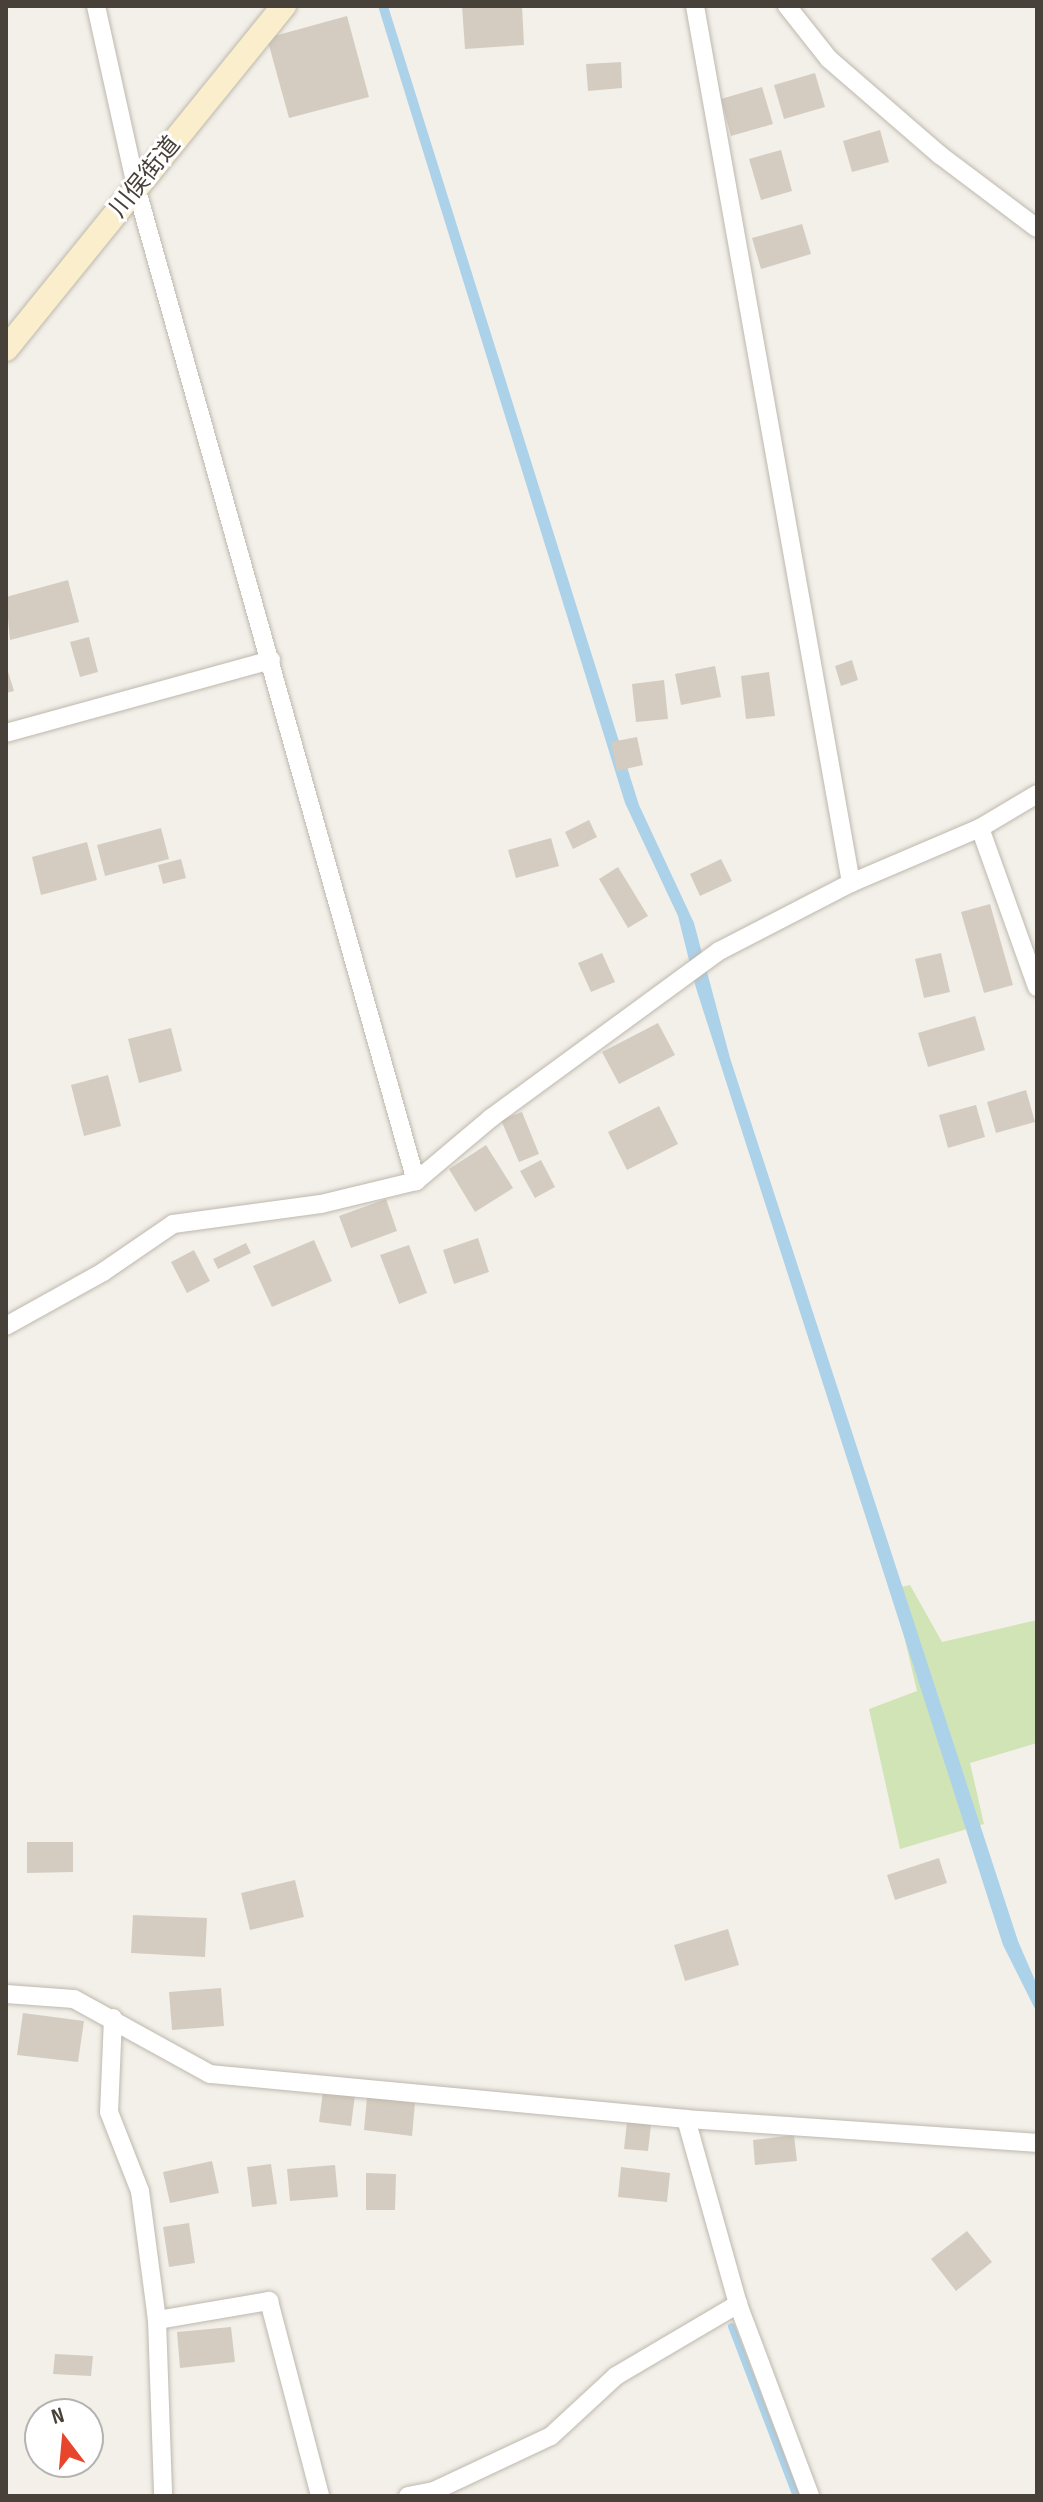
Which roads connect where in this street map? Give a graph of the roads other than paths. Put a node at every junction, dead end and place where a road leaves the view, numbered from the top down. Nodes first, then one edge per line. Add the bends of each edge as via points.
1 (96, 6) edge
2 (284, 6) edge
3 (695, 6) edge
4 (787, 6) edge
5 (136, 187) junction
6 (1037, 228) edge
7 (6, 349) edge
8 (271, 660) junction
9 (6, 733) edge
10 (1037, 794) edge
11 (980, 828) junction
12 (851, 883) junction
13 (1037, 987) edge
14 (416, 1181) junction
15 (6, 1326) edge
16 (6, 1994) edge
17 (113, 2018) junction
18 (686, 2119) junction
19 (1037, 2143) edge
20 (738, 2304) junction
21 (157, 2320) junction
22 (435, 2494) edge
23 (163, 2496) edge
24 (320, 2496) edge
25 (408, 2496) edge
26 (810, 2496) edge

1 - 5 street
2 - 5 main road, 川俣街道
3 - 12 street
4 - 6 street via 829,59 940,155
5 - 7 main road, 川俣街道
5 - 8 street
8 - 9 street
8 - 14 street
10 - 11 street
11 - 12 street
11 - 13 street
12 - 14 street via 719,951 491,1118
14 - 15 street via 321,1204 173,1224 103,1272
16 - 17 street via 74,1999
17 - 18 street via 210,2074
17 - 21 street via 109,2112 140,2191
18 - 19 street
18 - 20 street
20 - 22 street via 616,2376 551,2436
20 - 26 street
21 - 23 street
21 - 24 street via 269,2301
22 - 25 street

